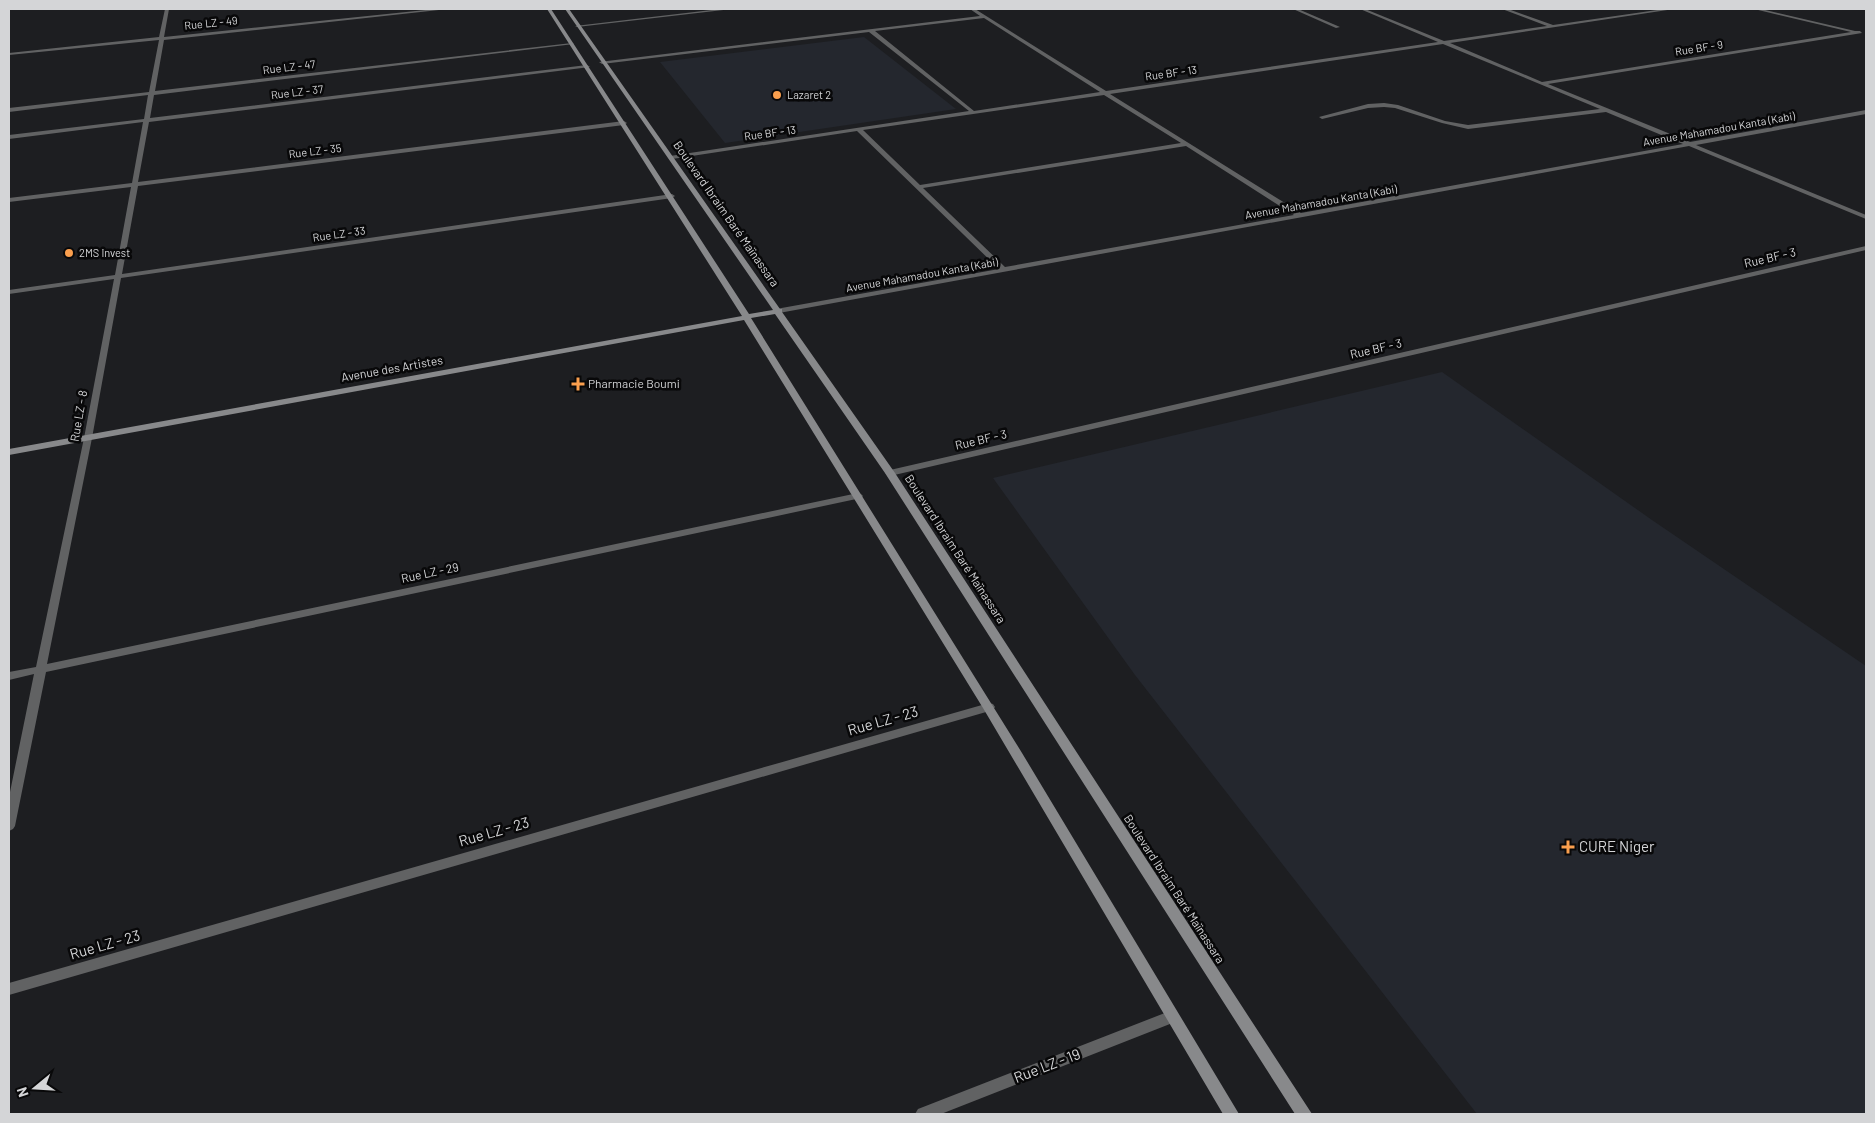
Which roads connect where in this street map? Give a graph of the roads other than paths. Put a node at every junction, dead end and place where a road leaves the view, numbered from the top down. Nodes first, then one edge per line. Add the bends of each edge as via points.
1 (167, 9) edge
2 (446, 9) edge
3 (549, 9) edge
4 (567, 9) edge
5 (730, 9) edge
6 (972, 9) edge
7 (1295, 9) edge
8 (1362, 9) edge
9 (1504, 9) edge
10 (1672, 9) edge
11 (1756, 9) edge
12 (984, 17) junction
13 (577, 26) junction
14 (1338, 27) dead end
15 (1552, 27) junction
16 (870, 30) junction
17 (1863, 33) edge
18 (160, 39) junction
19 (1444, 43) junction
20 (572, 44) junction
21 (9, 54) edge
22 (602, 62) junction
23 (587, 67) junction
24 (1542, 83) junction
25 (150, 93) junction
26 (1106, 93) junction
27 (9, 110) edge
28 (1606, 110) junction
29 (974, 112) junction
30 (1866, 112) edge
31 (1322, 117) dead end
32 (146, 120) junction
33 (624, 123) junction
34 (859, 130) junction
35 (9, 137) edge
36 (1187, 144) junction
37 (1690, 144) junction
38 (672, 157) junction
39 (133, 183) junction
40 (918, 187) junction
41 (672, 196) junction
42 (9, 200) edge
43 (1301, 216) junction
44 (1866, 217) edge
45 (1866, 248) edge
46 (1004, 270) junction
47 (116, 276) junction
48 (9, 292) edge
49 (779, 311) junction
50 (747, 317) junction
51 (88, 438) junction
52 (9, 452) edge
53 (890, 472) junction
54 (858, 496) junction
55 (41, 668) junction
56 (9, 676) edge
57 (989, 708) junction
58 (9, 826) edge
59 (9, 989) edge
60 (1170, 1017) junction
61 (923, 1114) edge
62 (1231, 1114) edge
63 (1304, 1114) edge

1 - 18 street, Rue LZ - 8
2 - 18 street, Rue LZ - 49
3 - 20 main road
4 - 13 main road, Boulevard Ibraim Baré Maïnassara
5 - 13 street
6 - 12 street
7 - 14 street
8 - 19 street
9 - 15 street
10 - 15 street, Rue BF - 13
11 - 17 street
12 - 16 street
12 - 26 street
13 - 22 main road, Boulevard Ibraim Baré Maïnassara
15 - 19 street, Rue BF - 13
16 - 22 street
16 - 29 street
17 - 24 street, Rue BF - 9
18 - 21 street, Rue LZ - 49
18 - 25 street, Rue LZ - 8
19 - 24 street
19 - 26 street, Rue BF - 13
20 - 23 main road
20 - 25 street, Rue LZ - 47
22 - 38 main road, Boulevard Ibraim Baré Maïnassara
23 - 32 street, Rue LZ - 37
23 - 33 main road
24 - 28 street
25 - 27 street, Rue LZ - 47
25 - 32 street, Rue LZ - 8
26 - 29 street, Rue BF - 13
26 - 36 street
28 - 31 street via 1468,127 1384,105
28 - 37 street
29 - 34 street, Rue BF - 13
30 - 37 street, Avenue Mahamadou Kanta (Kabi)
32 - 35 street, Rue LZ - 37
32 - 39 street, Rue LZ - 8
33 - 39 street, Rue LZ - 35
33 - 41 main road
34 - 38 street, Rue BF - 13
34 - 40 street
36 - 40 street
36 - 43 street
37 - 43 street, Avenue Mahamadou Kanta (Kabi)
37 - 44 street
38 - 49 main road, Boulevard Ibraim Baré Maïnassara
39 - 42 street, Rue LZ - 35
39 - 47 street, Rue LZ - 8
40 - 46 street
41 - 47 street, Rue LZ - 33
41 - 50 main road
43 - 46 street, Avenue Mahamadou Kanta (Kabi)
45 - 53 street, Rue BF - 3
46 - 49 street, Avenue Mahamadou Kanta (Kabi)
47 - 48 street, Rue LZ - 33
47 - 51 street, Rue LZ - 8
49 - 50 main road, Avenue des Artistes
49 - 53 main road, Boulevard Ibraim Baré Maïnassara
50 - 51 main road, Avenue des Artistes
50 - 54 main road
51 - 52 main road, Avenue des Artistes
51 - 55 street, Rue LZ - 8
53 - 63 main road, Boulevard Ibraim Baré Maïnassara
54 - 55 street, Rue LZ - 29
54 - 57 main road
55 - 56 street, Rue LZ - 29
55 - 58 street, Rue LZ - 8
57 - 59 street, Rue LZ - 23
57 - 60 main road
60 - 61 street, Rue LZ - 19
60 - 62 main road

